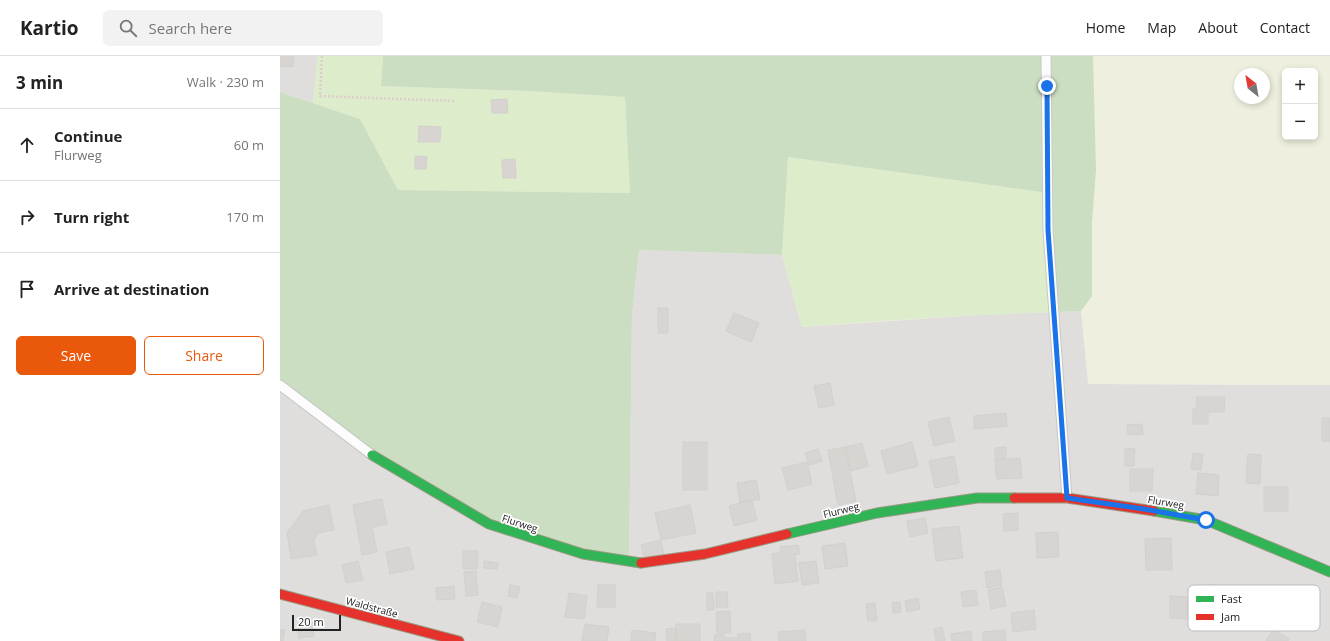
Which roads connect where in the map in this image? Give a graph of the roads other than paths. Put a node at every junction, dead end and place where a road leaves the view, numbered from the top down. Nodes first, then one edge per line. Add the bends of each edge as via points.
1 (1046, 56) edge
2 (280, 385) edge
3 (372, 455) joint
4 (1067, 498) junction
5 (1330, 572) edge
6 (280, 594) edge
7 (459, 641) edge

1 - 4 lane via 1048,230
2 - 3 lane
3 - 4 street, Flurweg via 488,524 583,554 644,564 705,554 877,513 977,498
4 - 5 street, Flurweg via 1206,520
6 - 7 street, Waldstraße

